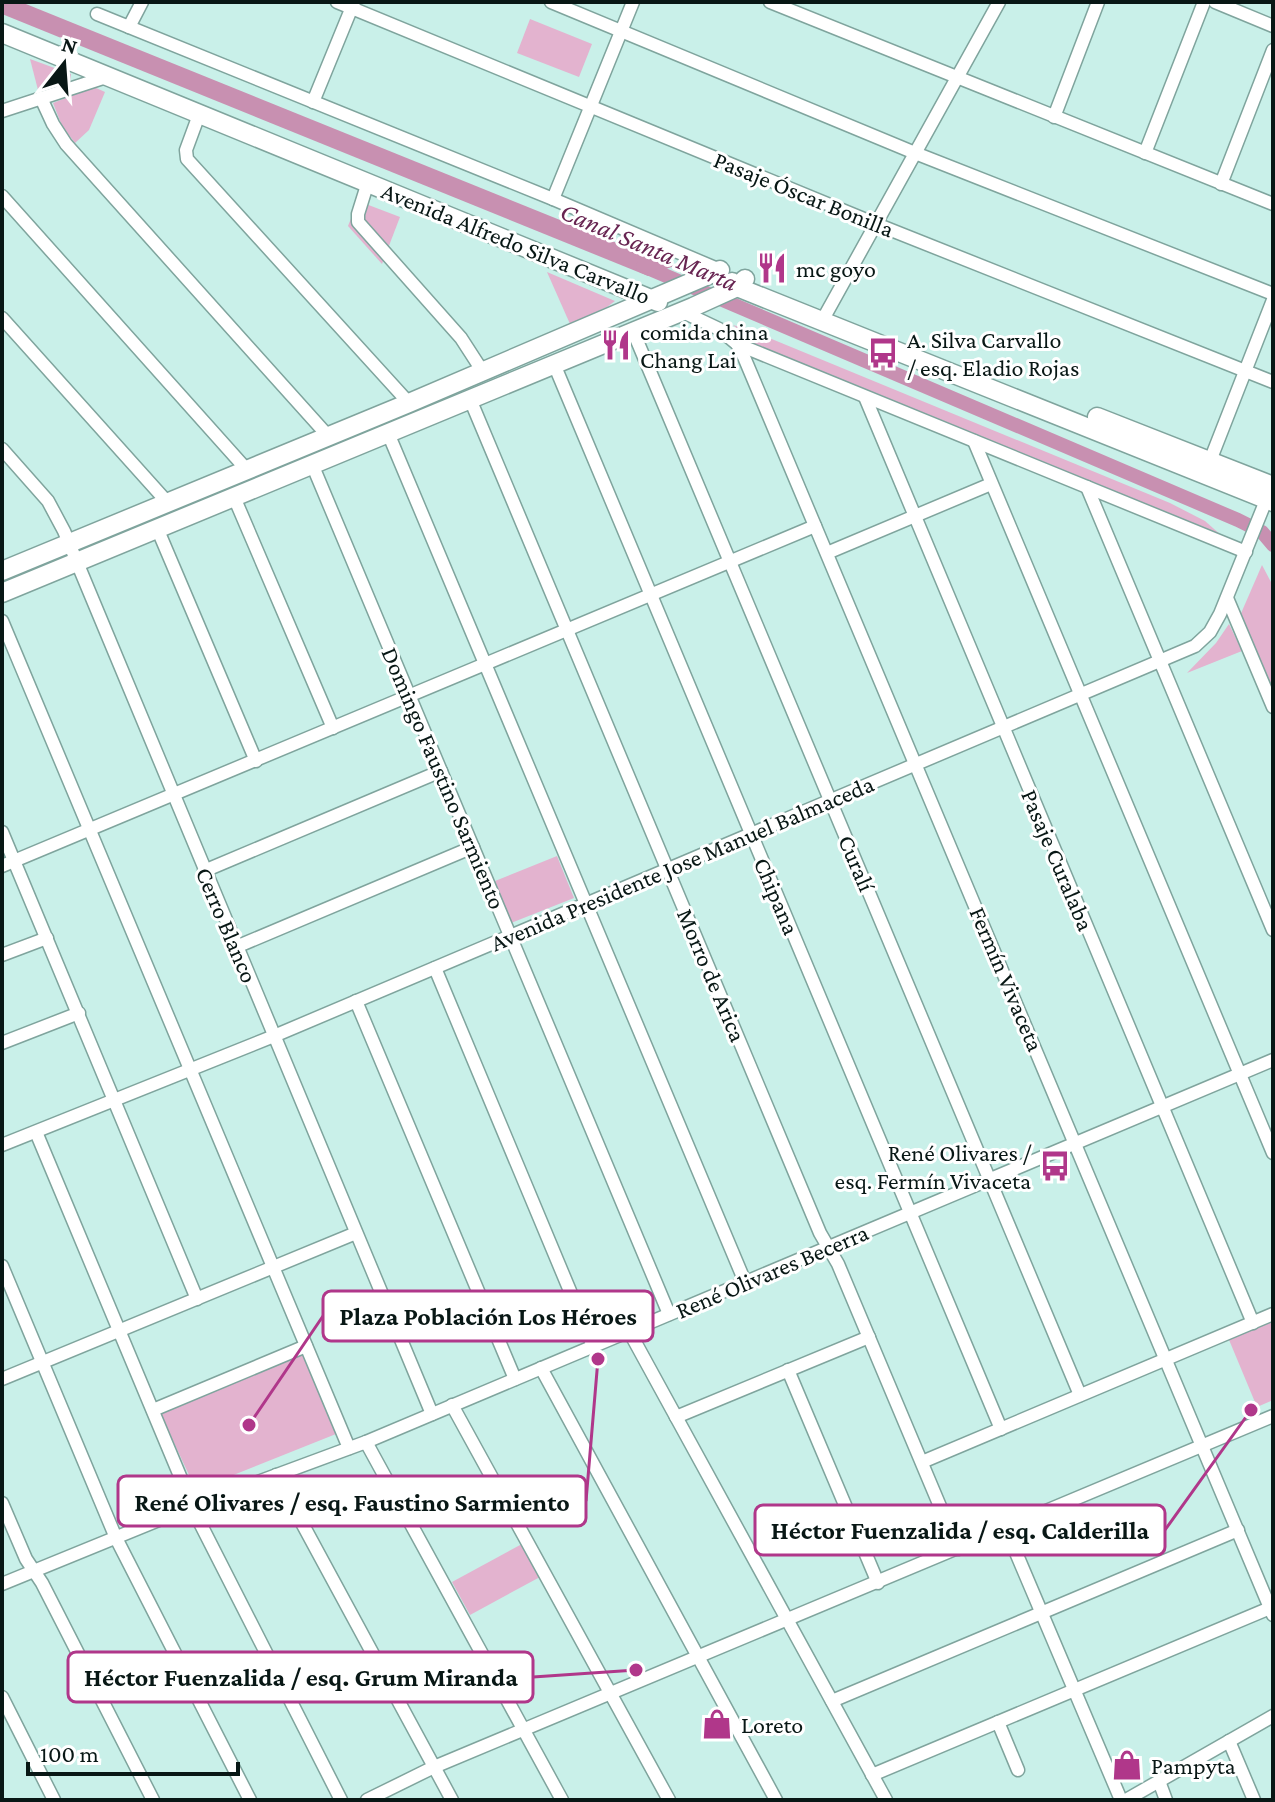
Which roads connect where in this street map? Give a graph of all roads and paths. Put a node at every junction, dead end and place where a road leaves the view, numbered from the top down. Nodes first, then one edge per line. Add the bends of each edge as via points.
1 (142, 2) edge
2 (337, 2) edge
3 (551, 2) edge
4 (633, 2) edge
5 (770, 2) edge
6 (1098, 2) edge
7 (1204, 2) edge
8 (1215, 2) edge
9 (993, 4) edge
10 (353, 5) edge
11 (97, 14) dead end
12 (1273, 26) edge
13 (129, 27) junction
14 (621, 31) junction
15 (2, 33) edge
16 (1273, 50) edge
17 (110, 76) junction
18 (957, 78) junction
19 (41, 98) junction
20 (313, 102) junction
21 (591, 107) junction
22 (2, 111) edge
23 (200, 112) junction
24 (1054, 117) junction
25 (915, 153) junction
26 (1145, 153) junction
27 (368, 182) junction
28 (1221, 184) junction
29 (2, 196) edge
30 (553, 199) junction
31 (1273, 204) edge
32 (876, 224) junction
33 (720, 270) junction
34 (737, 286) junction
35 (658, 296) junction
36 (1273, 297) edge
37 (687, 309) junction
38 (824, 317) junction
39 (2, 318) edge
40 (633, 331) junction
41 (737, 344) junction
42 (554, 364) junction
43 (1245, 371) junction
44 (483, 372) junction
45 (1273, 382) edge
46 (865, 397) junction
47 (470, 399) junction
48 (409, 403) junction
49 (388, 433) junction
50 (329, 437) junction
51 (974, 441) junction
52 (2, 449) edge
53 (8, 464) edge
54 (312, 464) junction
55 (1208, 467) junction
56 (247, 470) junction
57 (991, 484) junction
58 (1087, 487) junction
59 (234, 497) junction
60 (1270, 497) edge
61 (168, 503) junction
62 (914, 516) junction
63 (815, 526) junction
64 (157, 528) junction
65 (69, 543) junction
66 (1248, 547) junction
67 (827, 553) junction
68 (75, 562) junction
69 (730, 562) junction
70 (2, 571) edge
71 (2, 593) edge
72 (651, 595) junction
73 (1227, 598) junction
74 (2, 621) edge
75 (567, 630) junction
76 (1160, 661) junction
77 (485, 664) junction
78 (1080, 695) junction
79 (410, 696) junction
80 (1273, 707) edge
81 (333, 728) junction
82 (1003, 728) junction
83 (256, 761) junction
84 (916, 764) junction
85 (441, 771) junction
86 (173, 796) junction
87 (830, 800) junction
88 (90, 830) junction
89 (2, 832) edge
90 (751, 834) junction
91 (473, 847) junction
92 (8, 864) edge
93 (668, 869) junction
94 (204, 871) junction
95 (586, 904) junction
96 (1273, 930) edge
97 (511, 936) junction
98 (47, 938) junction
99 (236, 947) junction
100 (2, 955) edge
101 (435, 968) junction
102 (356, 1001) junction
103 (79, 1013) junction
104 (274, 1036) junction
105 (2, 1043) edge
106 (1273, 1060) edge
107 (191, 1070) junction
108 (1240, 1074) junction
109 (114, 1102) junction
110 (1162, 1107) junction
111 (36, 1132) junction
112 (1076, 1143) junction
113 (2, 1145) edge
114 (1273, 1153) edge
115 (990, 1180) junction
116 (910, 1212) junction
117 (356, 1233) junction
118 (826, 1247) junction
119 (2, 1266) edge
120 (273, 1267) junction
121 (745, 1282) junction
122 (197, 1299) junction
123 (669, 1314) junction
124 (1273, 1314) edge
125 (1253, 1323) junction
126 (120, 1331) junction
127 (629, 1331) junction
128 (869, 1337) junction
129 (306, 1346) junction
130 (593, 1346) junction
131 (1166, 1359) junction
132 (42, 1363) junction
133 (541, 1368) junction
134 (788, 1370) junction
135 (2, 1379) edge
136 (515, 1379) junction
137 (1080, 1395) junction
138 (452, 1405) junction
139 (153, 1410) junction
140 (432, 1414) junction
141 (1273, 1416) edge
142 (676, 1417) junction
143 (1001, 1429) junction
144 (366, 1442) junction
145 (1203, 1446) junction
146 (349, 1448) junction
147 (922, 1462) junction
148 (276, 1475) junction
149 (2, 1503) edge
150 (193, 1506) junction
151 (1006, 1529) junction
152 (1238, 1530) junction
153 (116, 1538) junction
154 (958, 1549) junction
155 (34, 1571) junction
156 (878, 1583) junction
157 (2, 1584) edge
158 (1268, 1589) edge
159 (1272, 1611) edge
160 (1042, 1613) junction
161 (788, 1621) junction
162 (698, 1658) junction
163 (1075, 1690) junction
164 (611, 1694) junction
165 (2, 1697) edge
166 (832, 1701) junction
167 (1273, 1716) edge
168 (998, 1722) junction
169 (524, 1730) junction
170 (1229, 1741) junction
171 (434, 1767) junction
172 (1018, 1770) dead end
173 (872, 1775) junction
174 (1159, 1781) junction
175 (54, 1800) edge
176 (153, 1800) edge
177 (250, 1800) edge
178 (341, 1800) edge
179 (367, 1800) edge
180 (452, 1800) edge
181 (562, 1800) edge
182 (669, 1800) edge
183 (776, 1800) edge
184 (886, 1800) edge
185 (1124, 1800) edge
186 (1166, 1800) edge
187 (1254, 1800) edge

1 - 13 street
2 - 10 street, Pasaje Óscar Bonilla
3 - 14 street
4 - 14 street
5 - 18 street
6 - 24 street
7 - 26 street
8 - 12 street
9 - 18 street
10 - 20 street
10 - 21 street, Pasaje Óscar Bonilla
11 - 13 street
13 - 20 street
14 - 21 street
14 - 25 street
15 - 17 street, Avenida Alfredo Silva Carvallo
16 - 28 street
17 - 19 street
17 - 23 street, Avenida Alfredo Silva Carvallo
18 - 24 street
18 - 25 street
19 - 22 street
19 - 50 street via 66,144
20 - 30 street
21 - 30 street
21 - 32 street, Pasaje Óscar Bonilla
23 - 27 street, Avenida Alfredo Silva Carvallo
23 - 48 street via 187,159
24 - 26 street
25 - 32 street
25 - 36 street
26 - 28 street
27 - 35 street, Avenida Alfredo Silva Carvallo
27 - 44 street via 358,222 468,346
28 - 31 street
29 - 56 street
30 - 33 street
32 - 38 street
32 - 43 street, Pasaje Óscar Bonilla
33 - 34 street
33 - 35 street
34 - 37 street
34 - 38 street
35 - 37 street, Avenida Alfredo Silva Carvallo
35 - 44 street
36 - 43 street
37 - 40 street
37 - 41 street, Avenida Alfredo Silva Carvallo
38 - 55 street
39 - 61 street
40 - 42 street
40 - 69 street, Curalí
41 - 46 street, Avenida Alfredo Silva Carvallo
41 - 63 street, Fermín Vivaceta
42 - 47 street
42 - 72 street, Chipana
43 - 45 street, Pasaje Óscar Bonilla
43 - 55 street
44 - 48 street
46 - 51 street, Avenida Alfredo Silva Carvallo
46 - 62 street, Pasaje Curalaba
47 - 49 street
47 - 75 street, Morro de Arica
48 - 50 street
49 - 54 street
49 - 77 street
50 - 56 street
51 - 57 street
51 - 58 street, Avenida Alfredo Silva Carvallo
52 - 53 street, Cerro Blanco
53 - 65 street, Cerro Blanco via 52,506
54 - 59 street
54 - 79 street, Domingo Faustino Sarmiento
55 - 60 street
56 - 61 street
57 - 62 street
57 - 78 street
58 - 66 street, Avenida Alfredo Silva Carvallo
58 - 76 street
59 - 64 street
59 - 81 street
60 - 66 street, Avenida Presidente Jose Manuel Balmaceda
61 - 65 street
62 - 67 street
62 - 82 street, Pasaje Curalaba
63 - 67 street, Fermín Vivaceta
63 - 69 street
64 - 68 street
64 - 83 street
65 - 68 street, Cerro Blanco
65 - 70 street
66 - 73 street, Avenida Presidente Jose Manuel Balmaceda
67 - 84 street, Fermín Vivaceta
68 - 71 street
68 - 86 street, Cerro Blanco
69 - 72 street
69 - 87 street, Curalí
72 - 75 street
72 - 90 street, Chipana
73 - 76 street, Avenida Presidente Jose Manuel Balmaceda via 1203,639
73 - 80 street
74 - 88 street
75 - 77 street
75 - 93 street, Morro de Arica
76 - 78 street, Avenida Presidente Jose Manuel Balmaceda
76 - 96 street
77 - 79 street
77 - 95 street
78 - 82 street, Avenida Presidente Jose Manuel Balmaceda
78 - 108 street
79 - 81 street
79 - 85 street, Domingo Faustino Sarmiento
81 - 83 street
82 - 84 street, Avenida Presidente Jose Manuel Balmaceda
82 - 110 street, Pasaje Curalaba
83 - 86 street
84 - 87 street, Avenida Presidente Jose Manuel Balmaceda
84 - 112 street, Fermín Vivaceta
85 - 91 street, Domingo Faustino Sarmiento
85 - 94 street
86 - 88 street
86 - 94 street, Cerro Blanco
87 - 90 street, Avenida Presidente Jose Manuel Balmaceda
87 - 115 street, Curalí
88 - 92 street
88 - 107 street
89 - 92 street
90 - 93 street, Avenida Presidente Jose Manuel Balmaceda
90 - 116 street, Chipana
91 - 97 street, Domingo Faustino Sarmiento
91 - 99 street
92 - 98 street
93 - 95 street, Avenida Presidente Jose Manuel Balmaceda
93 - 118 street, Morro de Arica
94 - 99 street, Cerro Blanco
95 - 97 street, Avenida Presidente Jose Manuel Balmaceda
95 - 121 street
97 - 101 street, Avenida Presidente Jose Manuel Balmaceda
97 - 123 street, Domingo Faustino Sarmiento
98 - 100 street
98 - 103 street
99 - 104 street, Cerro Blanco
101 - 102 street, Avenida Presidente Jose Manuel Balmaceda
101 - 130 street
102 - 104 street, Avenida Presidente Jose Manuel Balmaceda
102 - 136 street
103 - 105 street
103 - 109 street
104 - 107 street, Avenida Presidente Jose Manuel Balmaceda
104 - 117 street, Cerro Blanco
106 - 108 street, René Olivares Becerra
107 - 109 street, Avenida Presidente Jose Manuel Balmaceda
107 - 120 street
108 - 110 street, René Olivares Becerra
108 - 114 street
109 - 111 street, Avenida Presidente Jose Manuel Balmaceda
109 - 122 street
110 - 112 street, René Olivares Becerra
110 - 125 street, Pasaje Curalaba
111 - 113 street, Avenida Presidente Jose Manuel Balmaceda
111 - 126 street
112 - 115 street, René Olivares Becerra
112 - 131 street, Fermín Vivaceta
115 - 116 street, René Olivares Becerra
115 - 137 street, Curalí
116 - 118 street, René Olivares Becerra
116 - 143 street, Chipana
117 - 120 street
117 - 140 street, Cerro Blanco
118 - 121 street, René Olivares Becerra
118 - 128 street, Morro de Arica
119 - 132 street
120 - 122 street
120 - 129 street
121 - 123 street, René Olivares Becerra
122 - 126 street
123 - 127 street, René Olivares Becerra
124 - 125 street
125 - 131 street
126 - 132 street
126 - 139 street
127 - 130 street, René Olivares Becerra
127 - 142 street
128 - 134 street
128 - 147 street, Morro de Arica
129 - 139 street
129 - 146 street
130 - 133 street, René Olivares Becerra
131 - 137 street
131 - 145 street, Fermín Vivaceta
132 - 135 street
132 - 153 street
133 - 136 street, René Olivares Becerra
133 - 162 street
134 - 142 street
134 - 156 street
136 - 138 street, René Olivares Becerra
137 - 143 street
138 - 140 street, René Olivares Becerra
138 - 164 street
139 - 150 street
140 - 144 street, René Olivares Becerra
141 - 145 street
142 - 161 street
143 - 147 street
144 - 146 street, René Olivares Becerra
144 - 169 street
145 - 151 street
145 - 152 street, Fermín Vivaceta
146 - 148 street, René Olivares Becerra
147 - 154 street, Morro de Arica
148 - 150 street, René Olivares Becerra
148 - 171 street
149 - 155 street
150 - 153 street, René Olivares Becerra
150 - 178 street
151 - 154 street
151 - 160 street
152 - 158 street, Fermín Vivaceta
152 - 160 street
153 - 155 street, René Olivares Becerra
153 - 177 street
154 - 156 street
155 - 157 street, René Olivares Becerra
155 - 176 street
156 - 161 street
158 - 159 street, Fermín Vivaceta
159 - 163 street
160 - 163 street
160 - 166 street
161 - 162 street
161 - 166 street
162 - 164 street
162 - 183 street
163 - 168 street
163 - 185 street
164 - 169 street
164 - 182 street
165 - 175 street
166 - 173 street
167 - 170 street
168 - 172 street
168 - 173 street
169 - 171 street
169 - 181 street
170 - 174 street
170 - 187 street
171 - 179 street
171 - 180 street
173 - 184 street
174 - 185 street
174 - 186 street

